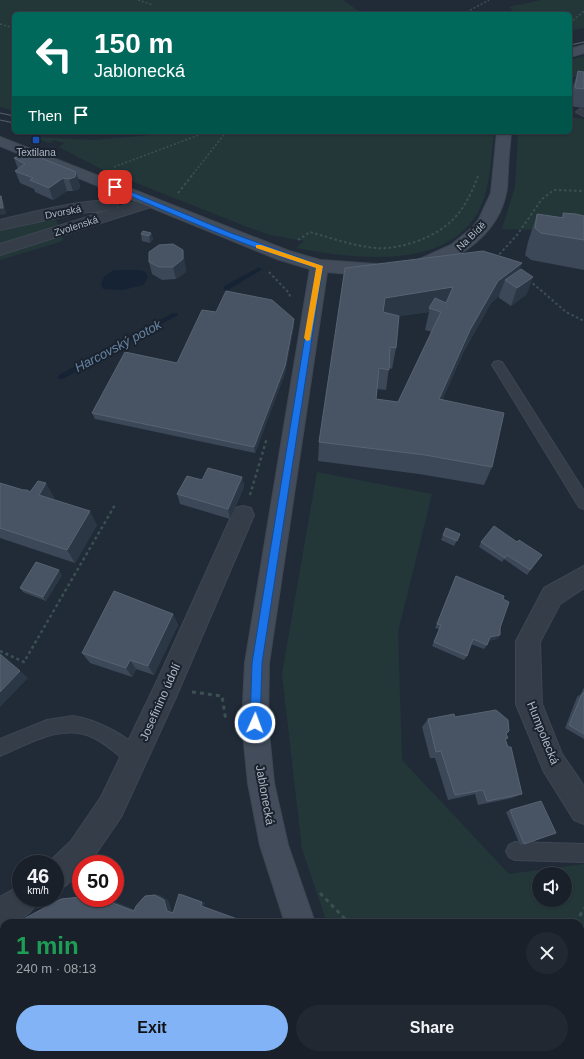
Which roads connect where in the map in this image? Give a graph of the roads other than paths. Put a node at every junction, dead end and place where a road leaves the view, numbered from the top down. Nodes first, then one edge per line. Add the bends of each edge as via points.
1 (584, 50) edge
2 (572, 53) edge
3 (504, 134) edge
4 (0, 141) edge
5 (151, 202) junction
6 (0, 225) edge
7 (0, 250) edge
8 (319, 266) junction
9 (498, 364) dead end
10 (584, 503) edge
11 (244, 515) road end
12 (584, 576) edge
13 (0, 748) edge
14 (135, 758) junction
15 (584, 810) edge
16 (515, 851) dead end
17 (584, 853) edge
18 (64, 867) edge
19 (12, 906) edge
20 (0, 915) edge
21 (299, 919) edge

1 - 2 main road
3 - 8 main road, Na Bídě via 499,195 490,216 460,249 438,260 398,269 359,270
4 - 5 main road
5 - 6 street, Dvorská via 80,208
5 - 7 street, Zvolenská
5 - 8 main road via 228,235
8 - 21 main road, Jablonecká via 257,663 255,723 261,782 274,845
9 - 10 lane
11 - 14 street, Josefinino údolí
12 - 15 street, Humpolecká via 552,596 528,641 529,704 553,763
13 - 14 lane via 34,732 82,724 98,731
14 - 18 street, Josefinino údolí via 111,807 85,845
16 - 17 lane
19 - 20 street

